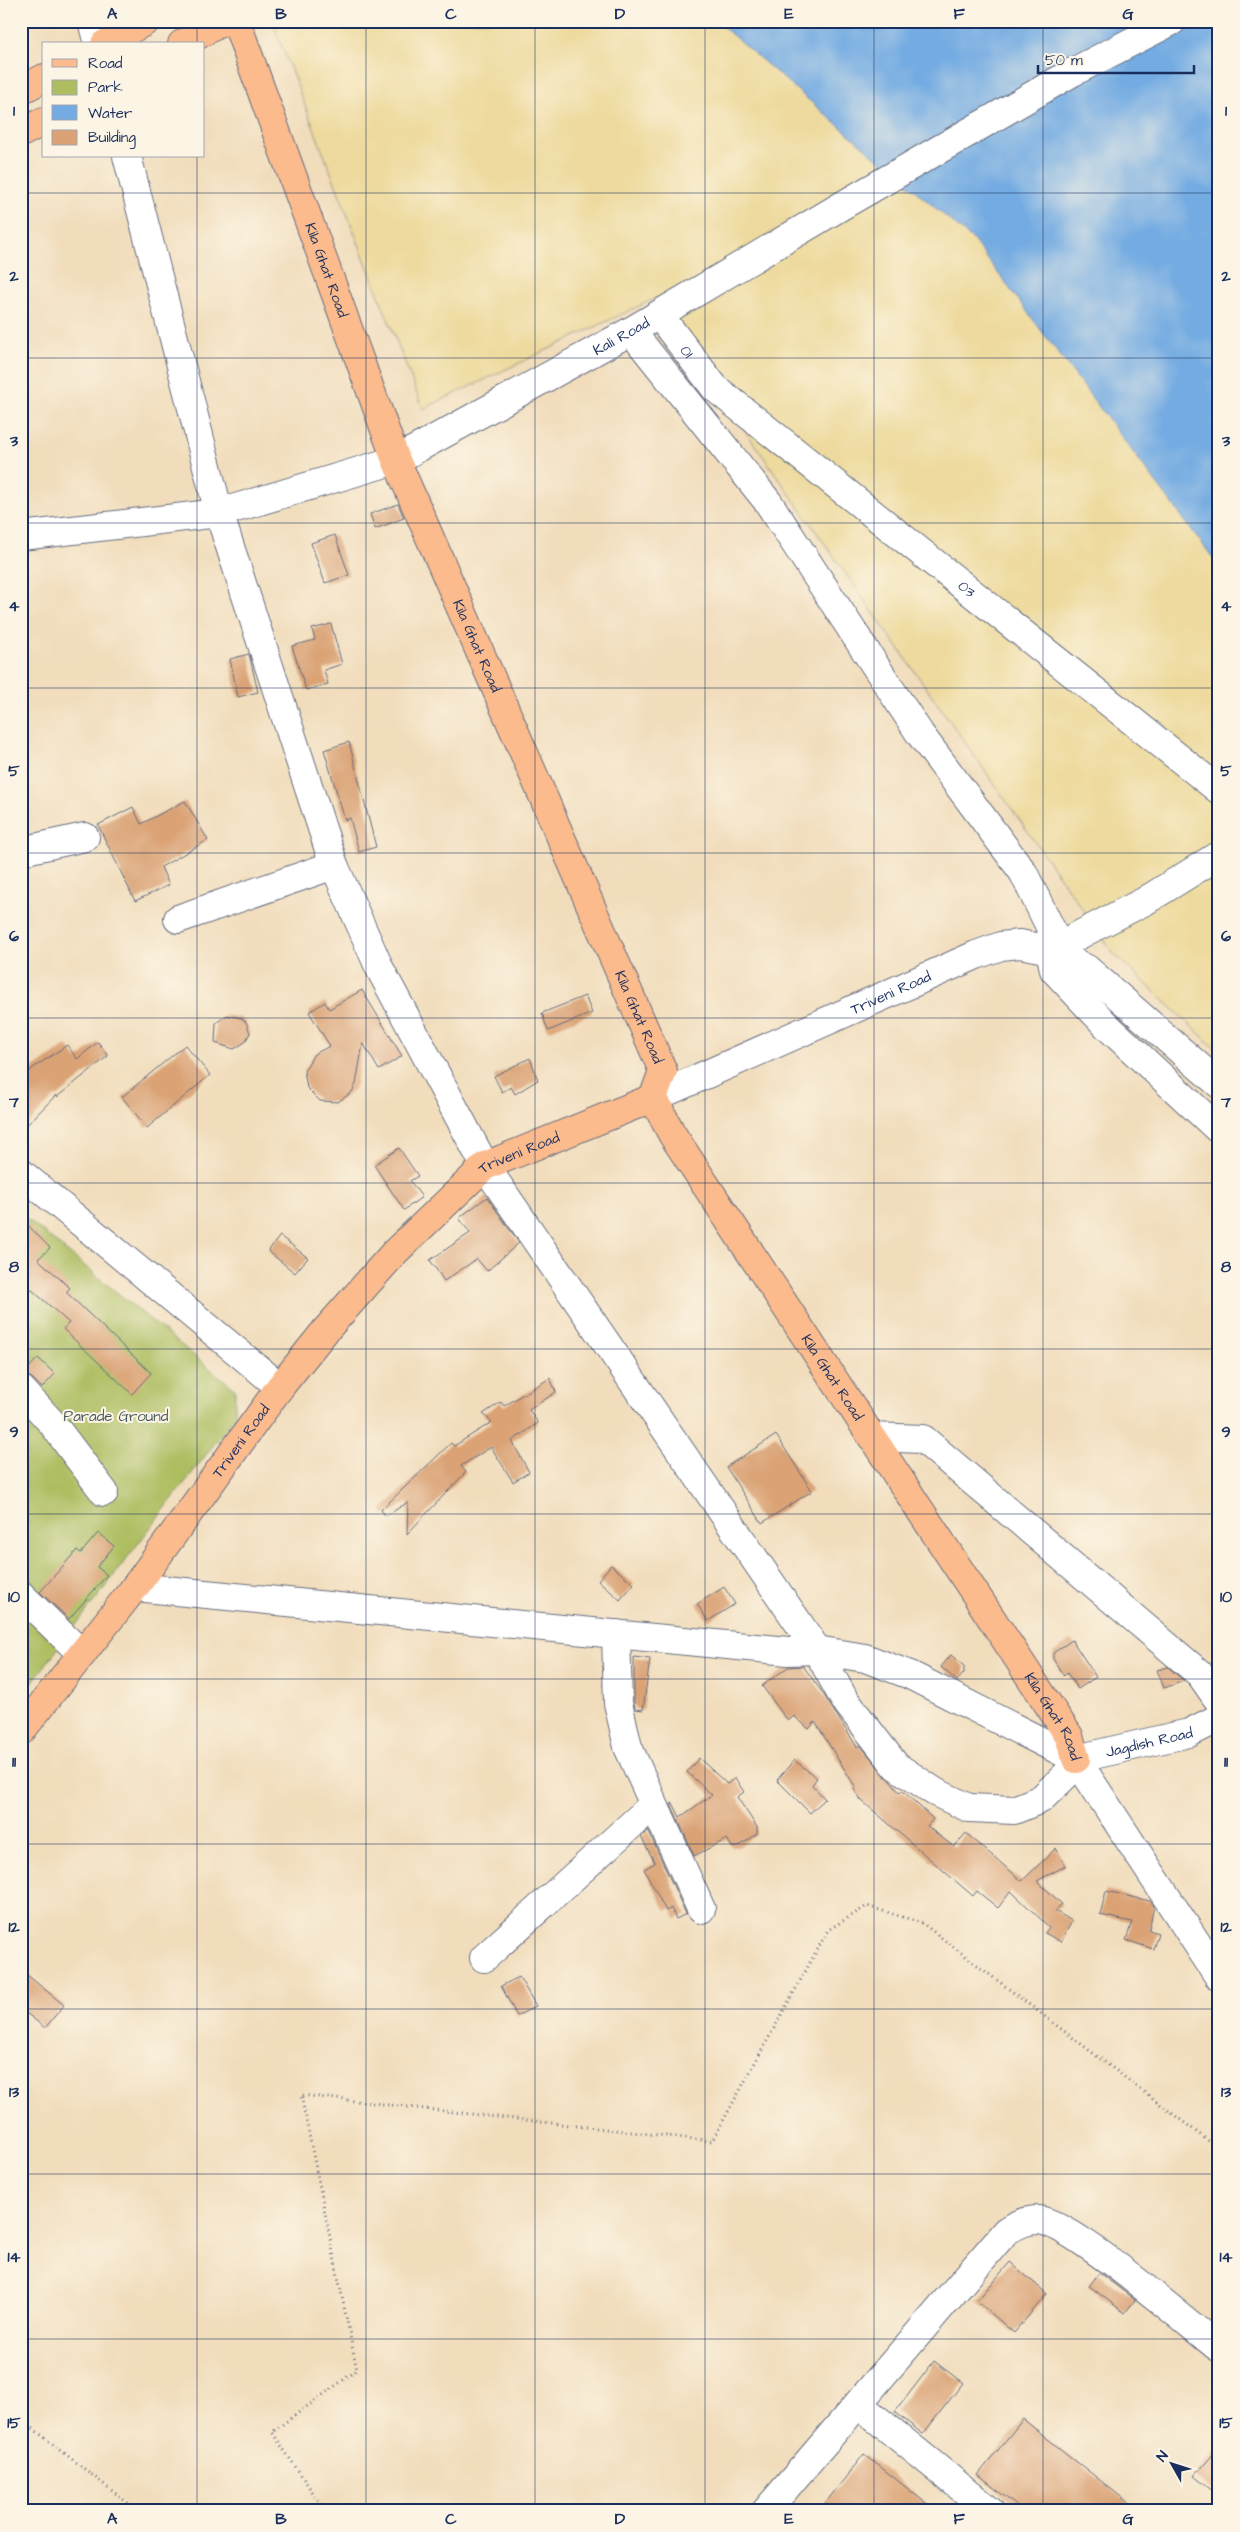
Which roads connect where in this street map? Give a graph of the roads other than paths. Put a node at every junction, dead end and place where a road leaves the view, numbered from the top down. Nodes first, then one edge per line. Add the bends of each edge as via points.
1 (92, 21) edge
2 (146, 21) edge
3 (223, 21) edge
4 (236, 21) edge
5 (1172, 21) edge
6 (97, 42) edge
7 (109, 42) edge
8 (186, 42) edge
9 (42, 79) edge
10 (21, 90) edge
11 (42, 121) edge
12 (21, 133) edge
13 (128, 158) edge
14 (659, 315) junction
15 (631, 331) junction
16 (715, 388) junction
17 (692, 408) junction
18 (396, 460) junction
19 (219, 513) junction
20 (21, 536) edge
21 (1219, 790) edge
22 (85, 837) dead end
23 (25, 850) edge
24 (1219, 855) edge
25 (334, 865) junction
26 (178, 919) dead end
27 (1050, 950) junction
28 (1219, 1084) edge
29 (653, 1098) junction
30 (1219, 1130) edge
31 (485, 1166) junction
32 (21, 1173) edge
33 (280, 1387) junction
34 (21, 1389) edge
35 (872, 1437) junction
36 (104, 1492) dead end
37 (135, 1587) junction
38 (21, 1595) edge
39 (616, 1634) junction
40 (817, 1650) junction
41 (82, 1654) junction
42 (1219, 1701) edge
43 (1219, 1718) edge
44 (21, 1731) edge
45 (1076, 1758) junction
46 (653, 1805) junction
47 (701, 1910) dead end
48 (484, 1958) dead end
49 (1219, 1977) edge
50 (1219, 2348) edge
51 (858, 2404) junction
52 (766, 2511) edge
53 (990, 2511) edge

1 - 6 street
2 - 7 main road
3 - 8 main road
4 - 18 main road, Kila Ghat Road
5 - 14 street, Kali Road via 1073,72
9 - 10 main road
11 - 12 main road
13 - 19 street
14 - 15 street, Kali Road
14 - 16 street, 01
15 - 17 street
15 - 18 street, Kali Road
16 - 17 street
16 - 21 street, 03
17 - 27 street via 768,502 920,734 1023,872 1052,930
18 - 19 street, Kali Road
18 - 29 main road, Kila Ghat Road via 663,1071
19 - 20 street, Kali Road
19 - 25 street
22 - 23 street
24 - 27 street via 1145,901
25 - 26 street
25 - 31 street via 380,969
27 - 28 street, Triveni Road via 1087,969
27 - 29 street, Triveni Road via 1020,944 1001,946 976,955
27 - 30 street via 1054,970 1107,1026
29 - 31 main road, Triveni Road
29 - 35 main road, Kila Ghat Road via 672,1134
31 - 33 main road, Triveni Road via 395,1252
31 - 40 street
32 - 33 street
33 - 37 main road, Triveni Road
34 - 36 street via 52,1422
35 - 42 street via 923,1439 1200,1674
35 - 45 main road, Kila Ghat Road via 1069,1736
37 - 39 street
37 - 41 main road, Triveni Road
38 - 41 street
39 - 40 street via 788,1651
39 - 46 street via 618,1703 628,1747
40 - 45 street via 865,1658 910,1675
40 - 45 street via 844,1699 896,1766 935,1792 969,1808 1014,1810 1041,1799 1068,1773
41 - 44 main road, Triveni Road
43 - 45 street, Jagdish Road via 1189,1733
45 - 49 street, Kila Ghat Road
46 - 47 street
46 - 48 street
50 - 51 street via 1076,2236 1040,2220 1022,2222 1006,2231
51 - 52 street
51 - 53 street

